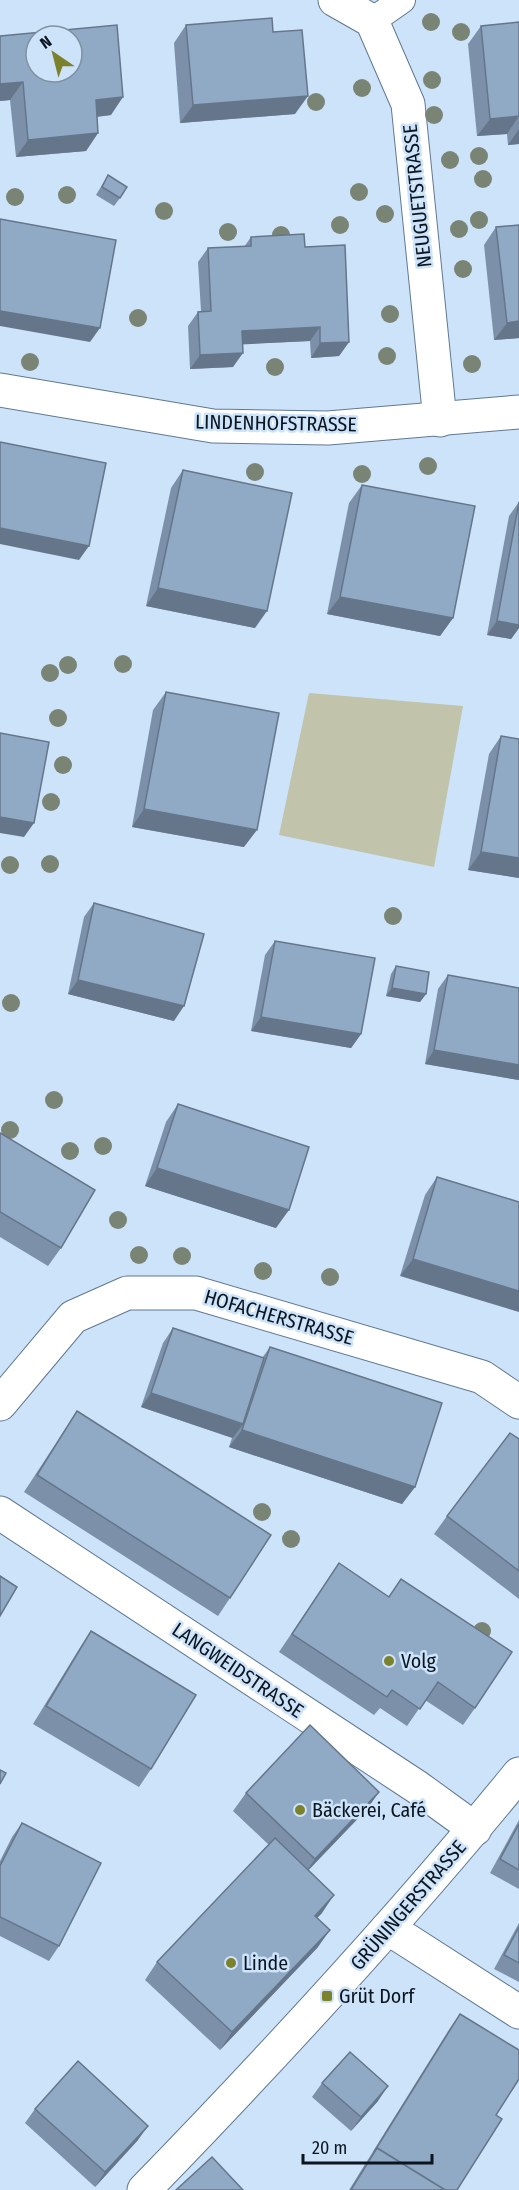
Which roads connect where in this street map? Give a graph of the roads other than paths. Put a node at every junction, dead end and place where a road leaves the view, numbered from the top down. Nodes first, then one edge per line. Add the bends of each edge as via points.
1 (335, 0) edge
2 (402, 0) edge
3 (372, 21) junction
4 (0, 390) edge
5 (519, 412) edge
6 (440, 420) junction
7 (519, 1402) edge
8 (0, 1404) edge
9 (0, 1513) edge
10 (519, 1774) edge
11 (475, 1829) junction
12 (388, 1928) junction
13 (519, 2012) edge
14 (144, 2190) edge

1 - 3 street
2 - 3 lane
3 - 6 street, NEUGUETSTRASSE via 408,104
4 - 6 street, LINDENHOFSTRASSE via 213,426 328,428
5 - 6 street, LINDENHOFSTRASSE
7 - 8 street, HOFACHERSTRASSE via 482,1377 196,1293 127,1293 73,1317
9 - 11 street, LANGWEIDSTRASSE
10 - 11 street, GRÜNINGERSTRASSE
11 - 12 street, GRÜNINGERSTRASSE
12 - 13 street
12 - 14 street, GRÜNINGERSTRASSE

